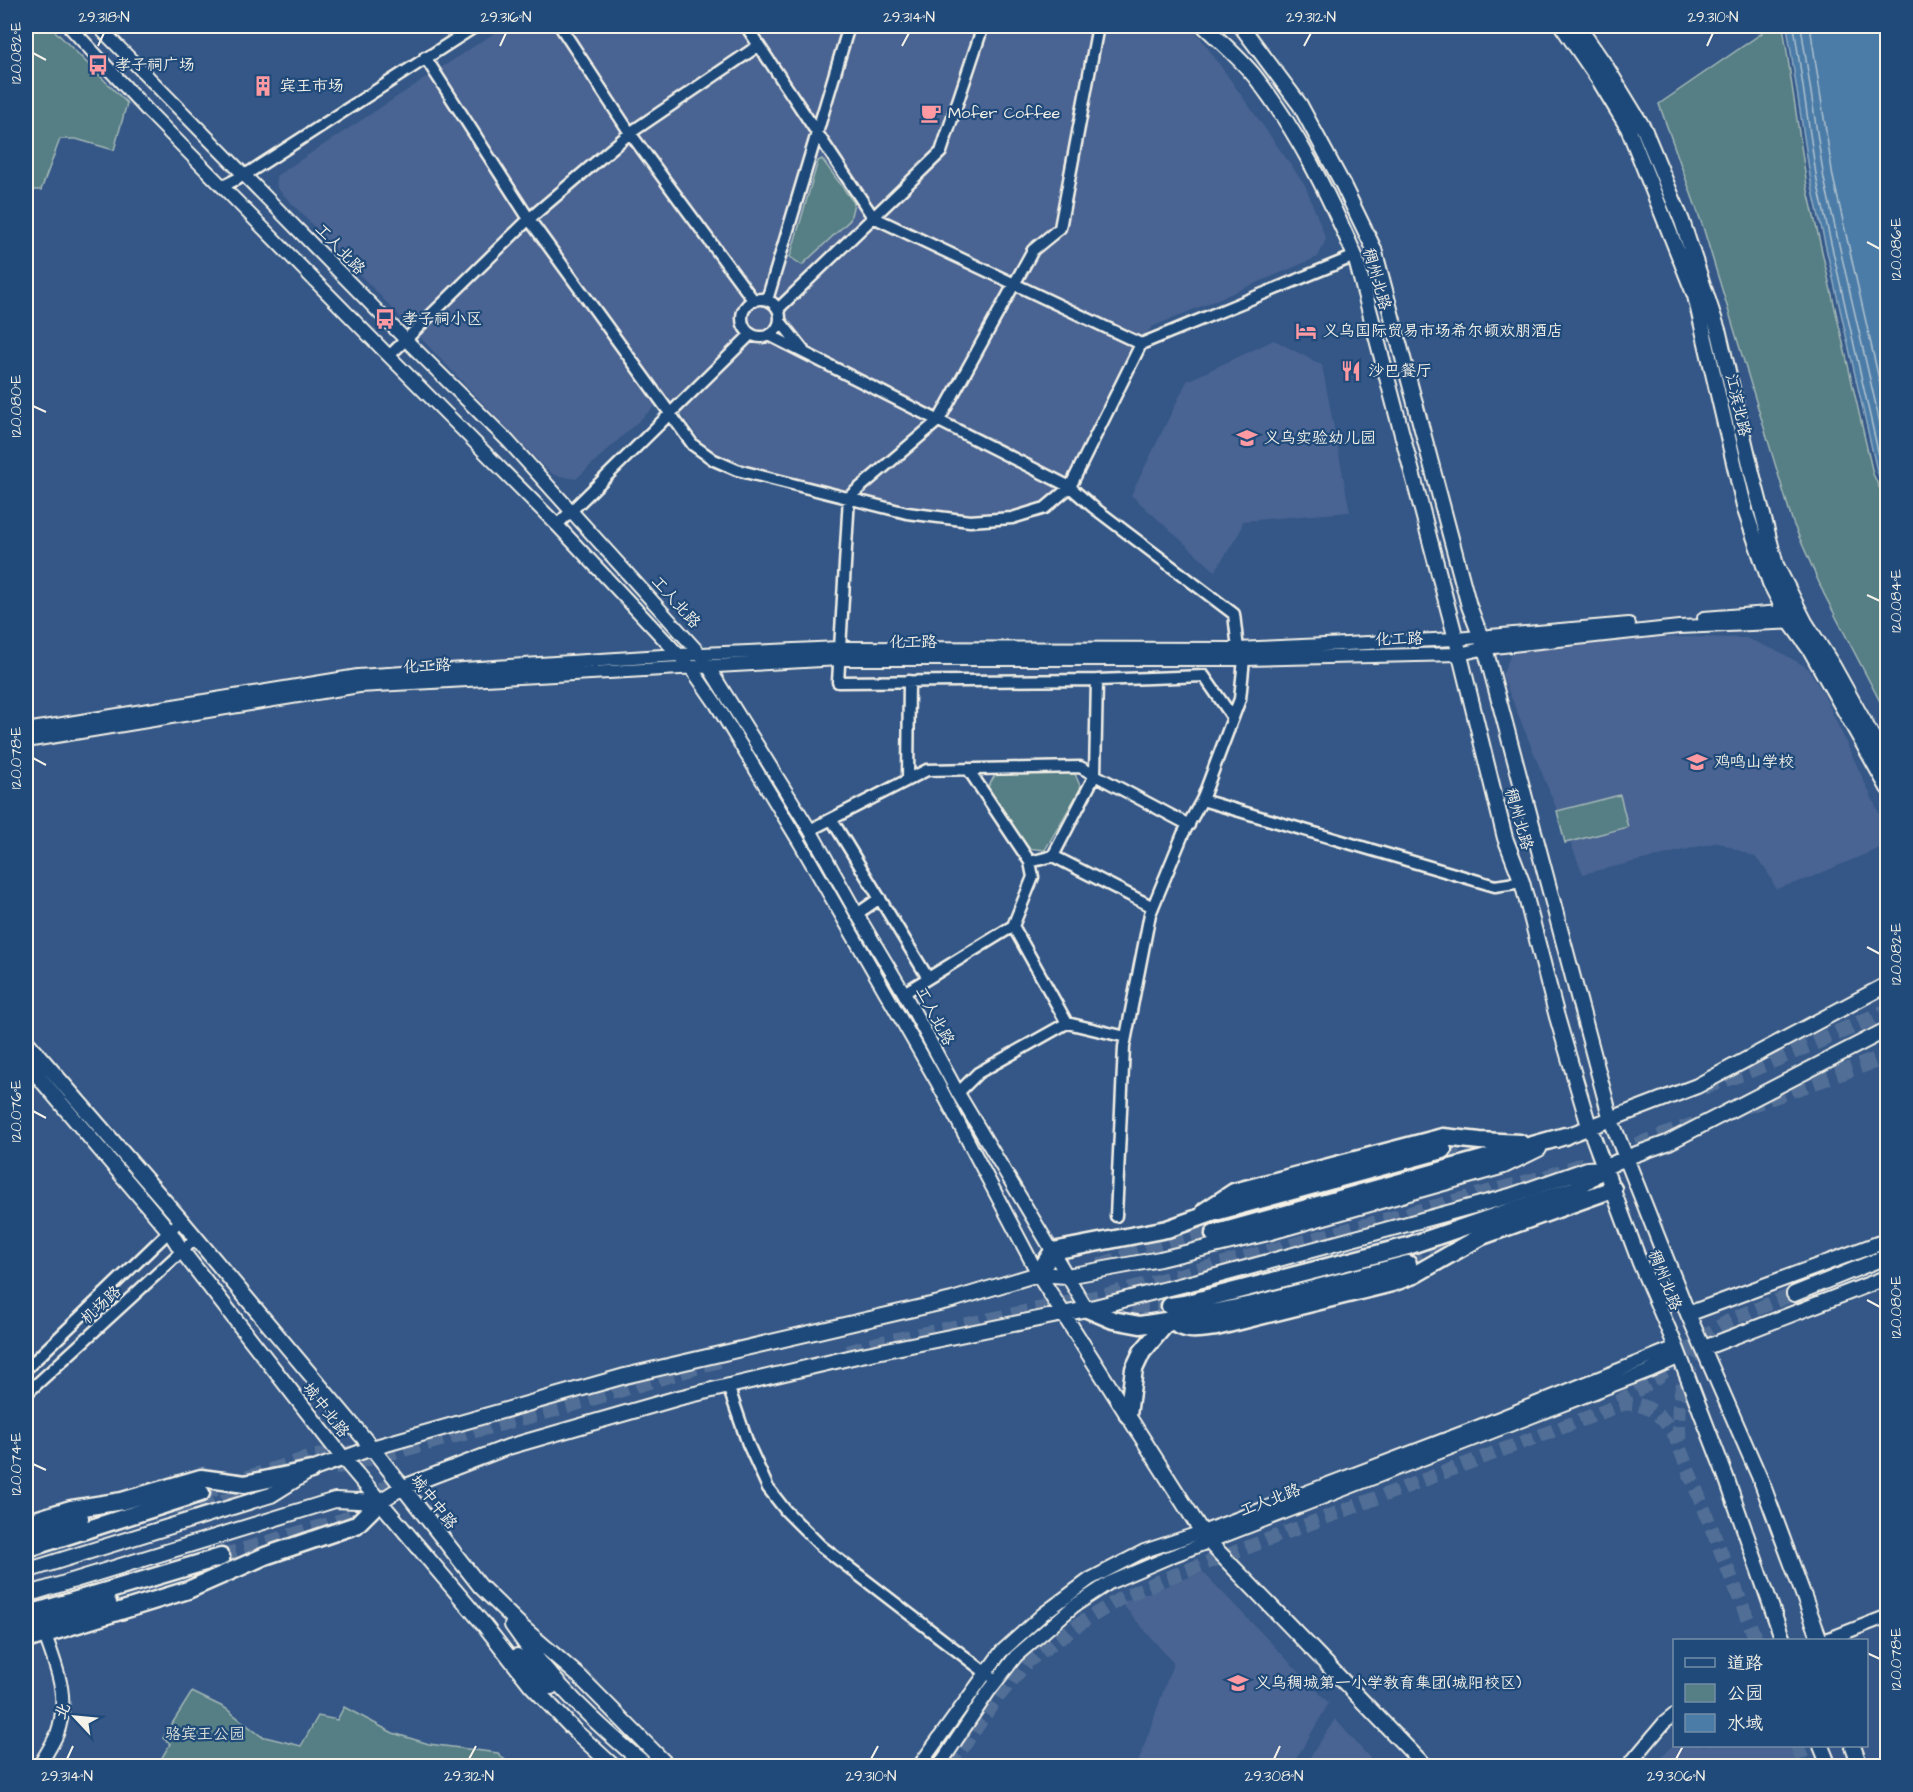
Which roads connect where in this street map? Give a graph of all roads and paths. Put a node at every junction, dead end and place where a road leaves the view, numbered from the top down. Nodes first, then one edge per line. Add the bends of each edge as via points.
1 (69, 26) edge
2 (98, 26) edge
3 (476, 26) edge
4 (560, 26) edge
5 (746, 26) edge
6 (849, 26) edge
7 (983, 26) edge
8 (1098, 26) edge
9 (1204, 26) edge
10 (1241, 26) edge
11 (1562, 26) edge
12 (1578, 26) edge
13 (758, 46) junction
14 (425, 57) junction
15 (817, 132) junction
16 (630, 134) junction
17 (245, 175) junction
18 (223, 186) junction
19 (873, 217) junction
20 (529, 219) junction
21 (1355, 256) junction
22 (1014, 283) junction
23 (767, 300) junction
24 (754, 301) junction
25 (778, 309) junction
26 (780, 321) junction
27 (751, 334) junction
28 (769, 335) junction
29 (406, 340) junction
30 (1141, 344) junction
31 (805, 352) junction
32 (388, 356) junction
33 (671, 414) junction
34 (939, 420) junction
35 (1070, 487) junction
36 (849, 497) junction
37 (571, 510) junction
38 (557, 525) junction
39 (1803, 616) junction
40 (1787, 617) junction
41 (1456, 639) junction
42 (1482, 643) junction
43 (839, 654) junction
44 (1241, 654) junction
45 (1460, 654) junction
46 (678, 655) junction
47 (704, 660) junction
48 (691, 668) junction
49 (1097, 680) junction
50 (909, 681) junction
51 (1233, 718) junction
52 (26, 730) edge
53 (26, 741) edge
54 (1887, 765) edge
55 (968, 769) junction
56 (1095, 775) junction
57 (908, 780) junction
58 (1887, 789) edge
59 (1202, 800) junction
60 (832, 820) junction
61 (1189, 825) junction
62 (810, 830) junction
63 (1053, 856) junction
64 (1030, 861) junction
65 (1522, 882) junction
66 (880, 898) junction
67 (1153, 907) junction
68 (857, 914) junction
69 (1013, 926) junction
70 (928, 978) junction
71 (1887, 984) edge
72 (904, 993) junction
73 (1067, 1023) junction
74 (1887, 1029) edge
75 (1126, 1037) junction
76 (26, 1041) edge
77 (26, 1062) edge
78 (958, 1093) junction
79 (1611, 1120) junction
80 (1589, 1126) junction
81 (1565, 1136) junction
82 (1539, 1143) junction
83 (1443, 1150) tunnel mouth
84 (1625, 1158) junction
85 (1604, 1168) junction
86 (1613, 1189) junction
87 (1116, 1216) dead end
88 (1197, 1219) junction
89 (182, 1220) junction
90 (170, 1232) junction
91 (1214, 1234) tunnel mouth
92 (196, 1238) junction
93 (1887, 1240) edge
94 (182, 1251) junction
95 (1053, 1251) junction
96 (1887, 1256) edge
97 (1408, 1264) tunnel mouth
98 (1887, 1267) edge
99 (1038, 1274) junction
100 (1067, 1276) junction
101 (1887, 1277) edge
102 (1087, 1309) junction
103 (1063, 1313) junction
104 (1170, 1313) junction
105 (1688, 1314) junction
106 (1704, 1348) junction
107 (1678, 1352) junction
108 (26, 1369) edge
109 (728, 1386) junction
110 (26, 1394) edge
111 (1128, 1415) junction
112 (372, 1448) junction
113 (343, 1458) junction
114 (311, 1470) junction
115 (401, 1488) junction
116 (201, 1493) tunnel mouth
117 (122, 1501) junction
118 (379, 1502) junction
119 (26, 1522) edge
120 (26, 1535) edge
121 (1205, 1537) junction
122 (26, 1549) edge
123 (265, 1556) junction
124 (221, 1557) tunnel mouth
125 (26, 1571) edge
126 (26, 1594) edge
127 (496, 1602) junction
128 (26, 1615) edge
129 (1887, 1616) edge
130 (26, 1628) edge
131 (488, 1630) junction
132 (45, 1635) junction
133 (1782, 1639) edge
134 (1819, 1639) edge
135 (1831, 1639) edge
136 (26, 1640) edge
137 (986, 1673) junction
138 (997, 1680) junction
139 (1673, 1716) edge
140 (1821, 1747) edge
141 (1853, 1747) edge
142 (39, 1767) edge
143 (613, 1767) edge
144 (633, 1767) edge
145 (647, 1767) edge
146 (668, 1767) edge
147 (919, 1767) edge
148 (939, 1767) edge
149 (1425, 1767) edge
150 (1628, 1767) edge
151 (1829, 1767) edge
152 (1860, 1767) edge

1 - 18 street, 工人北路
2 - 17 street, 工人北路
3 - 14 street
4 - 16 street
5 - 13 street
6 - 15 street
7 - 19 street via 941,152
8 - 22 street via 1060,228 1033,250
9 - 21 main road, 稠州北路 via 1255,77 1295,136
10 - 42 main road, 稠州北路 via 1300,105 1374,249
11 - 40 main road, 江滨北路 via 1628,128 1695,296 1745,510 1770,583
12 - 39 main road, 江滨北路 via 1644,129 1682,221 1719,333 1776,565
13 - 15 street
13 - 16 street
14 - 17 street
14 - 20 street
15 - 19 street
15 - 23 street
16 - 20 street
16 - 24 street
17 - 18 street
17 - 29 street, 工人北路
18 - 32 street, 工人北路
19 - 22 street
19 - 25 street
20 - 29 street
20 - 33 street
21 - 30 street
21 - 41 main road, 稠州北路
22 - 30 street
22 - 34 street
23 - 24 street
23 - 25 street
24 - 27 street via 743,314 744,326
25 - 26 street
26 - 28 street
26 - 31 street
27 - 28 street
27 - 33 street
28 - 31 street
29 - 32 street
29 - 37 street, 工人北路
30 - 35 street
31 - 34 street
32 - 38 street, 工人北路
33 - 36 street via 693,445 714,460 737,470
33 - 37 street
34 - 35 street
34 - 36 street
35 - 36 street via 1045,508 1012,518 970,521 907,513
35 - 44 street via 1234,614
36 - 43 street
37 - 38 street
37 - 47 street, 工人北路
38 - 46 street, 工人北路
39 - 40 street, 化工路
39 - 54 main road, 江滨北路
40 - 42 street, 化工路
40 - 58 main road, 江滨北路 via 1811,651
41 - 42 street, 化工路
41 - 44 street, 化工路
41 - 45 main road, 稠州北路
42 - 45 street, 化工路
42 - 79 main road, 稠州北路
43 - 44 street, 化工路
43 - 47 street, 化工路
43 - 50 street via 838,682
44 - 45 street, 化工路
44 - 51 street via 1240,699
45 - 65 main road, 稠州北路 via 1505,838
46 - 47 street, 化工路
46 - 48 street, 工人北路
46 - 52 street, 化工路 via 358,676
47 - 48 street, 化工路
47 - 62 street, 工人北路
48 - 53 street, 化工路 via 359,686
48 - 99 street, 工人北路 via 812,864 937,1082
49 - 50 street
49 - 51 street via 1204,676
49 - 56 street
50 - 57 street
51 - 59 street
55 - 56 street via 1080,767
55 - 57 street via 927,770
55 - 64 street
56 - 61 street
56 - 63 street
57 - 60 street
59 - 61 street
59 - 65 street via 1495,886
60 - 62 street
60 - 66 street
61 - 67 street
62 - 68 street, 工人北路
63 - 64 street
63 - 67 street
64 - 69 street via 1033,876
65 - 80 main road, 稠州北路
66 - 68 street
66 - 70 street
67 - 75 street
68 - 72 street, 工人北路
69 - 70 street
69 - 73 street
70 - 72 street
71 - 79 main road via 1697,1086
72 - 78 street, 工人北路
73 - 75 street
73 - 78 street via 978,1073
74 - 84 main road via 1667,1143
75 - 87 street
76 - 89 main road
77 - 90 main road, 城中北路
78 - 95 street, 工人北路
79 - 80 main road
79 - 84 main road, 稠州北路
80 - 81 main road
80 - 85 main road, 稠州北路
81 - 82 highway
81 - 100 main road via 1504,1166 1160,1259
82 - 88 highway via 1443,1137 1234,1192
82 - 91 highway
83 - 88 highway
84 - 85 main road
84 - 105 main road, 稠州北路
85 - 86 main road, 稠州北路
85 - 102 main road via 1587,1169 1510,1196
85 - 104 highway via 1575,1189 1408,1246 1184,1304
86 - 104 highway via 1482,1236 1414,1275 1392,1283 1197,1330 1183,1329
86 - 107 main road, 稠州北路
88 - 95 highway via 1167,1229
89 - 90 street, 机场路
89 - 92 main road
90 - 94 main road, 城中北路
90 - 108 street, 机场路
92 - 94 street, 机场路
92 - 112 main road, 城中中路
93 - 105 main road
94 - 110 street, 机场路
94 - 113 main road, 城中北路
95 - 99 highway
95 - 100 street, 工人北路
96 - 98 main road via 1795,1299
97 - 104 highway via 1256,1304
99 - 100 main road
99 - 103 main road
99 - 112 main road via 952,1300 625,1376
100 - 102 street, 工人北路
101 - 106 main road
102 - 103 main road
102 - 104 highway via 1113,1320 1140,1325
103 - 109 main road
103 - 111 main road
104 - 111 highway via 1134,1369
105 - 106 main road, 稠州北路
106 - 134 main road, 稠州北路 via 1762,1483
107 - 121 street via 1467,1431
107 - 133 main road, 稠州北路
109 - 115 main road via 508,1447
109 - 137 street via 768,1488 786,1511 821,1546
111 - 121 main road
112 - 113 main road
112 - 115 main road, 城中中路
113 - 114 main road
113 - 118 main road, 城中北路
114 - 117 highway via 245,1484 201,1478
114 - 125 main road via 271,1495
115 - 118 main road
115 - 127 main road, 城中中路
116 - 122 highway
117 - 119 highway via 71,1509
117 - 120 highway via 101,1512
118 - 123 highway via 356,1525
118 - 126 main road via 335,1500
118 - 131 main road, 城中北路
121 - 137 street via 1143,1551 1090,1579 1043,1614 1001,1652
121 - 138 street via 1109,1583 1074,1606 1016,1656
121 - 149 main road
123 - 130 highway
123 - 132 highway via 188,1590
124 - 128 highway
127 - 145 main road via 548,1672 590,1717
127 - 146 main road, 城中中路 via 580,1677
129 - 135 street
131 - 143 main road, 城中北路 via 531,1685
131 - 144 main road
132 - 136 highway
132 - 142 street via 63,1694 63,1714
137 - 138 street
137 - 147 street
138 - 148 street
139 - 150 street
140 - 151 main road
141 - 152 main road

